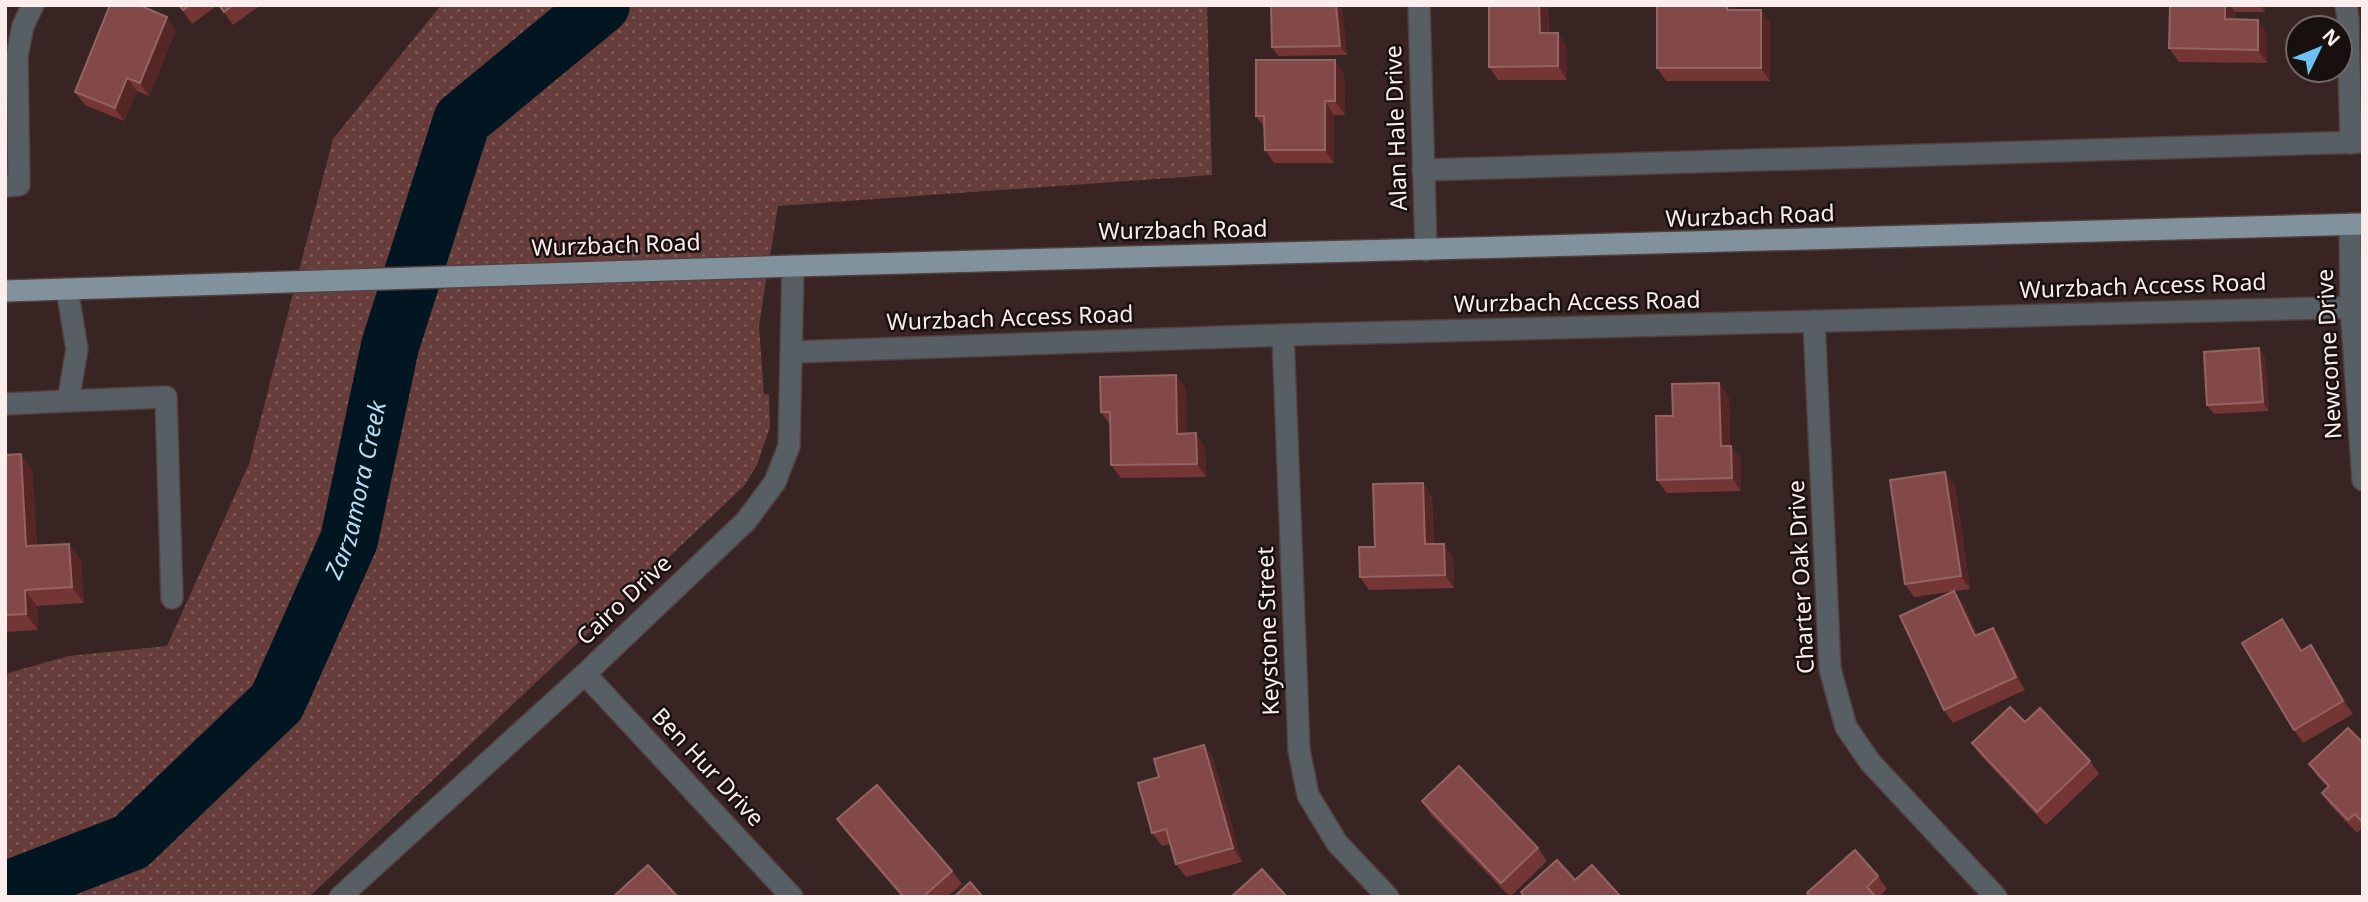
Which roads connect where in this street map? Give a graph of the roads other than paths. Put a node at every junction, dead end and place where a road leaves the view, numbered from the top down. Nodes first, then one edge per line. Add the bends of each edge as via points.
1 (33, 5) edge
2 (1419, 5) edge
3 (2346, 5) edge
4 (2357, 142) edge
5 (1423, 170) junction
6 (12, 185) edge
7 (2356, 224) edge
8 (1426, 250) junction
9 (793, 266) junction
10 (67, 289) junction
11 (5, 291) edge
12 (2357, 307) edge
13 (1814, 321) junction
14 (1283, 335) junction
15 (792, 352) junction
16 (68, 401) junction
17 (5, 404) edge
18 (2363, 480) edge
19 (172, 598) dead end
20 (585, 674) junction
21 (340, 897) edge
22 (792, 897) edge
23 (1388, 897) edge
24 (1996, 897) edge

1 - 6 street via 17,56
2 - 5 street, Alan Hale Drive
3 - 4 street
4 - 5 street
5 - 8 street, Alan Hale Drive
7 - 8 main road, Wurzbach Road
7 - 12 street, Newcome Drive
8 - 9 main road, Wurzbach Road
9 - 10 main road, Wurzbach Road
9 - 15 street, Cairo Drive
10 - 11 main road, Wurzbach Road
10 - 16 street via 77,349
12 - 13 street, Wurzbach Access Road
12 - 18 street, Newcome Drive
13 - 14 street, Wurzbach Access Road
13 - 24 street, Charter Oak Drive via 1830,669 1846,727 1870,762
14 - 15 street, Wurzbach Access Road
14 - 23 street, Keystone Street via 1299,750 1308,795 1337,843
15 - 20 street, Cairo Drive via 789,446 775,482 746,521
16 - 17 street
16 - 19 street via 166,397
20 - 21 street, Cairo Drive
20 - 22 street, Ben Hur Drive

